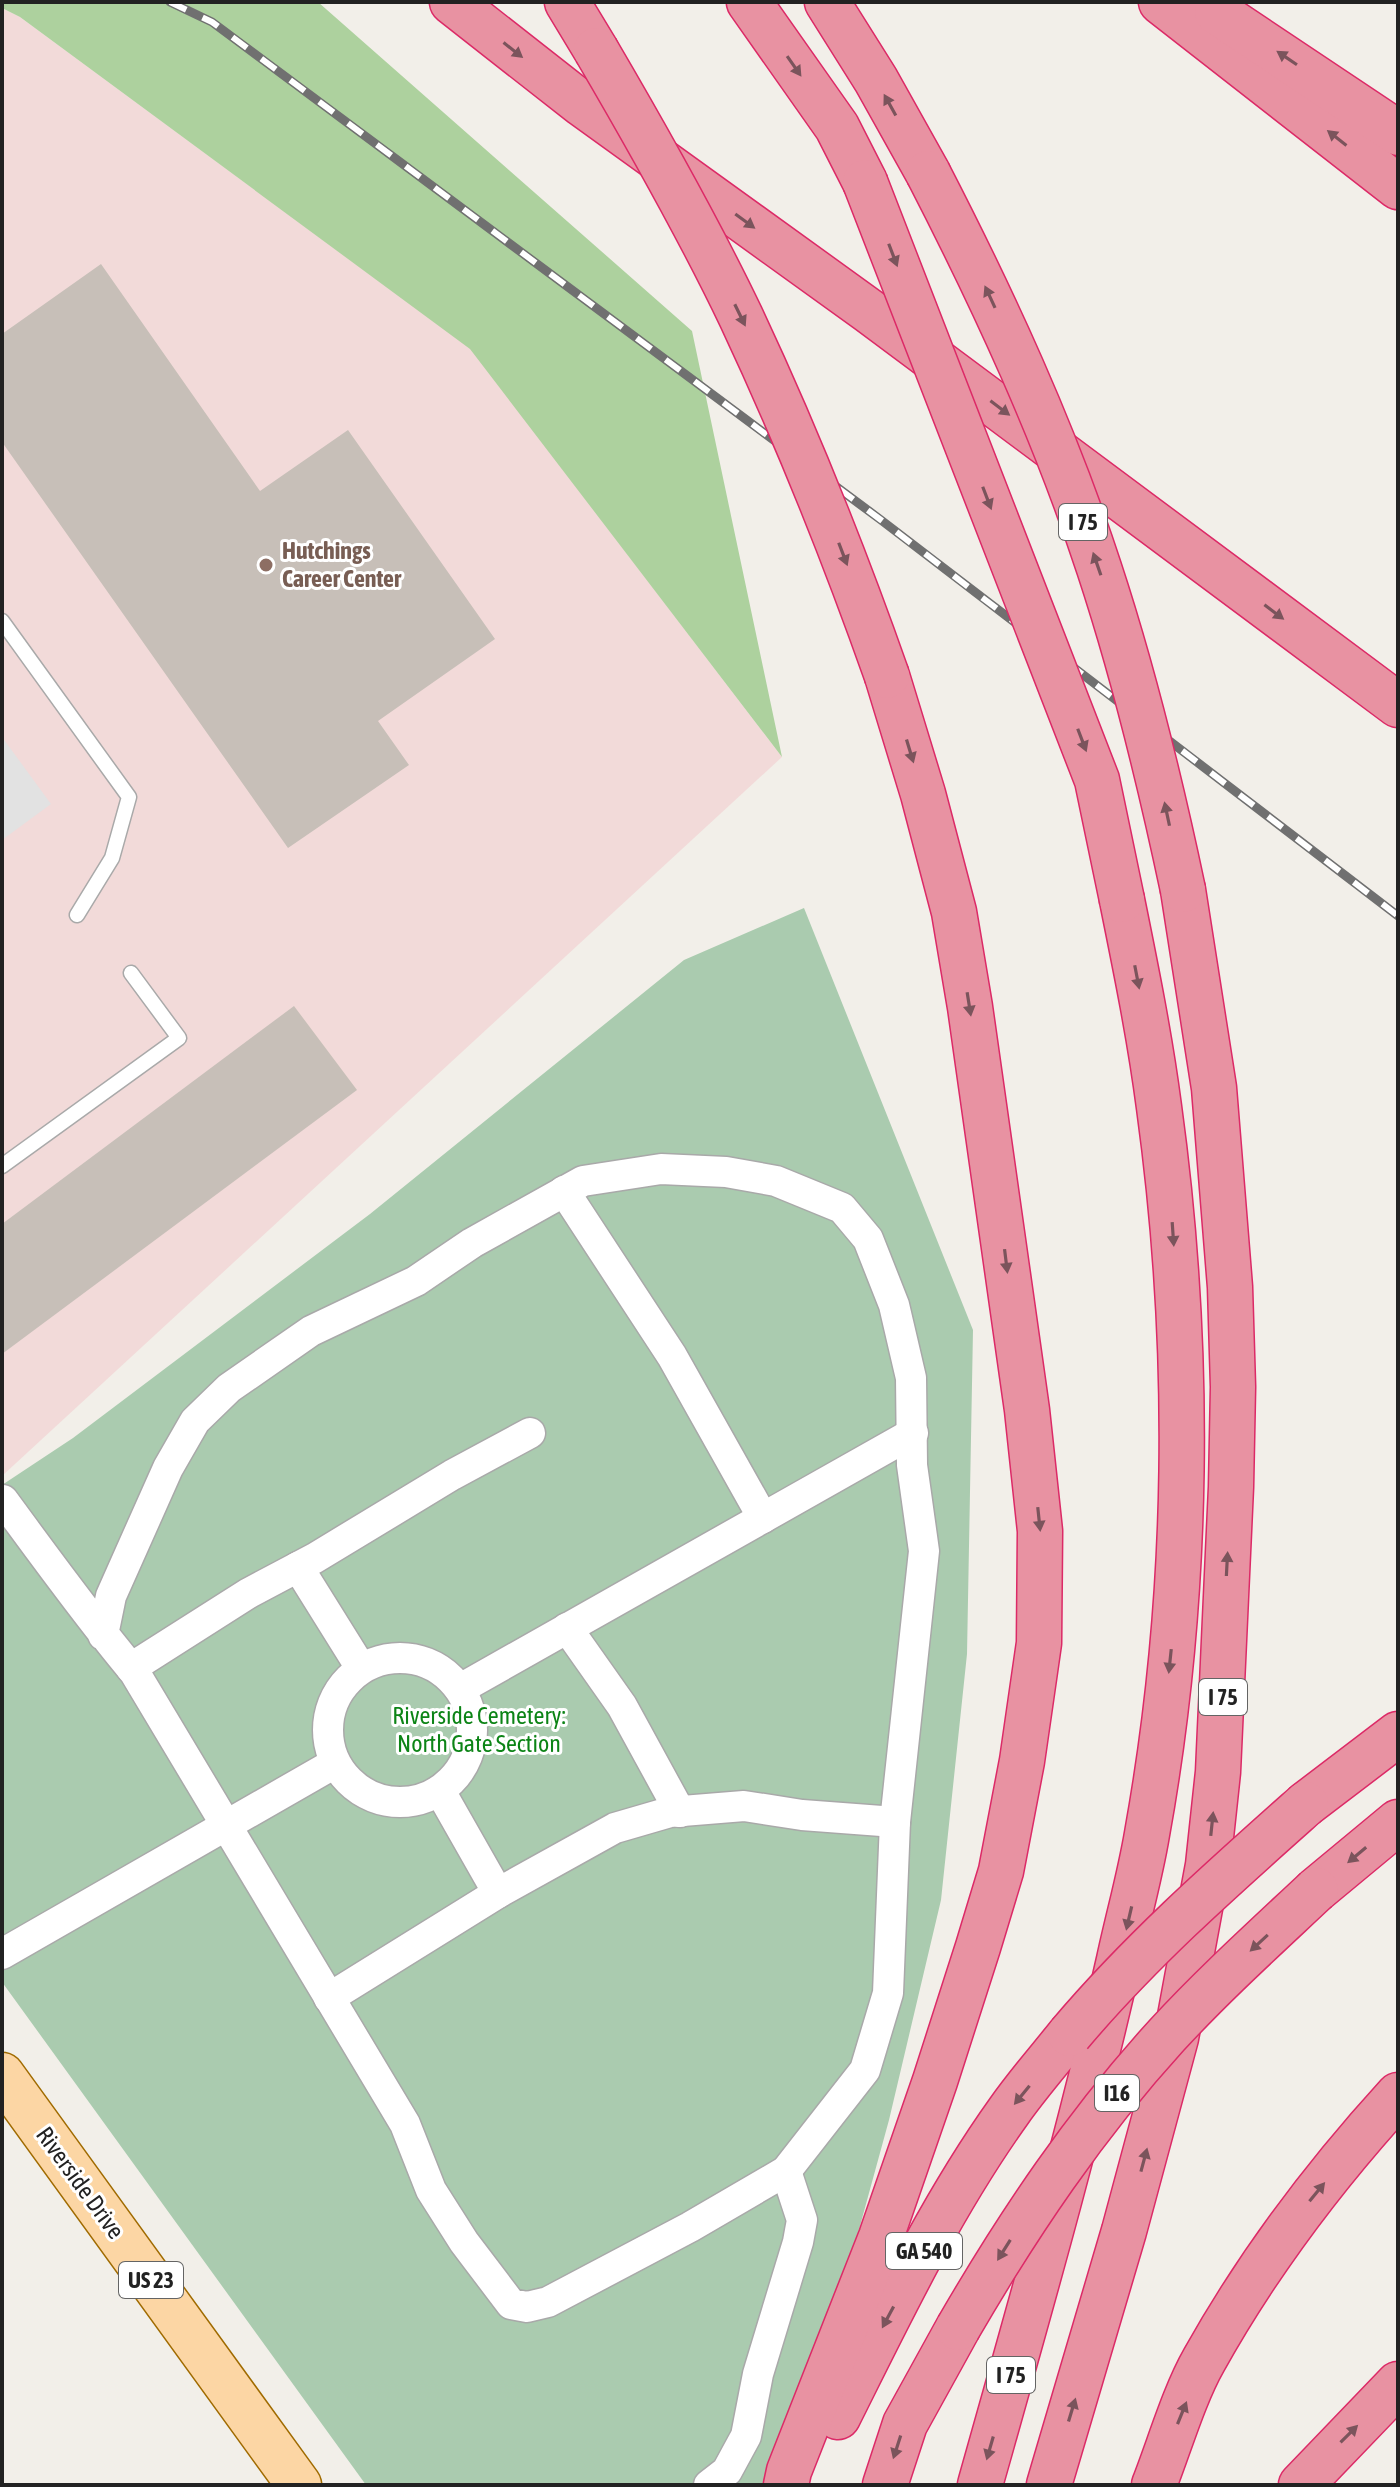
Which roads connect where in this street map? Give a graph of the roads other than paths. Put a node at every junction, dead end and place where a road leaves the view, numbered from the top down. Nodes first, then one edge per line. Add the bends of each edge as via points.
1 (452, 2) edge
2 (567, 2) edge
3 (749, 2) edge
4 (827, 2) edge
5 (1161, 2) edge
6 (1202, 2) edge
7 (1398, 133) edge
8 (1398, 187) edge
9 (2, 621) edge
10 (1398, 705) edge
11 (77, 915) dead end
12 (131, 973) dead end
13 (2, 1166) edge
14 (564, 1191) junction
15 (530, 1433) dead end
16 (913, 1433) junction
17 (3, 1500) edge
18 (763, 1518) junction
19 (298, 1567) junction
20 (567, 1628) junction
21 (103, 1635) junction
22 (131, 1668) junction
23 (361, 1668) junction
24 (460, 1689) junction
25 (1398, 1734) edge
26 (335, 1763) junction
27 (440, 1791) junction
28 (680, 1812) junction
29 (895, 1822) junction
30 (1398, 1822) edge
31 (226, 1824) junction
32 (498, 1893) junction
33 (2, 1954) edge
34 (329, 1998) junction
35 (2, 2075) edge
36 (1398, 2095) edge
37 (786, 2171) junction
38 (1398, 2384) edge
39 (299, 2485) edge
40 (709, 2485) edge
41 (786, 2485) edge
42 (803, 2485) edge
43 (885, 2485) edge
44 (980, 2485) edge
45 (1049, 2485) edge
46 (1154, 2485) edge
47 (1301, 2485) edge

1 -> 10 highway via 582,104
2 -> 41 highway, bridge via 740,314 821,497 887,676 954,912 1040,1531 1039,1643 996,1886 886,2223
3 -> 44 highway, I 75, bridge via 837,127 865,182 1097,780 1143,1003 1173,1242 1180,1525 1173,1629 1147,1835 1104,2027
45 -> 4 highway, I 75, bridge via 1176,2038 1208,1865 1224,1679 1231,1472 1230,1287 1214,1088 1183,890 1146,727 1098,566 1022,366 977,268 876,80
8 -> 5 highway
7 -> 6 highway
9 - 11 lane via 129,797 112,858
12 - 13 lane via 179,1038
14 - 16 street via 583,1181 661,1169 726,1172 776,1181 842,1208 868,1239 894,1305 911,1378
14 - 18 street via 672,1356
14 - 21 street via 416,1281 311,1331 257,1366 195,1421 168,1468 111,1596
15 - 19 street
16 - 18 street
16 - 29 street via 924,1551
17 - 21 street
18 - 20 street
19 - 22 street
19 - 23 street
20 - 24 street
20 - 28 street via 622,1706
21 - 22 street
22 - 31 street
23 - 24 street via 404,1657 426,1662
23 - 26 street via 345,1682 330,1711 328,1743
24 - 27 street via 470,1709 469,1755
25 -> 42 highway, GA 540, bridge via 1306,1804 1200,1898 1070,2034 1009,2111 949,2204
26 - 27 street via 350,1783 370,1796 394,1802
26 - 31 street
27 - 32 street
28 - 29 street via 744,1806
28 - 32 street via 615,1828
29 - 37 street via 888,1993 865,2070
30 -> 43 highway, I16, bridge via 1316,1890 1212,1989 1125,2083 1002,2253 905,2424
31 - 33 street
31 - 34 street
32 - 34 street
34 - 37 street via 405,2124 431,2190 511,2304 548,2302
35 - 39 main road, Riverside Drive / US 23
46 -> 36 highway via 1202,2363 1281,2238
37 - 40 street via 802,2220 798,2242 758,2374 746,2436 727,2471
47 -> 38 highway

